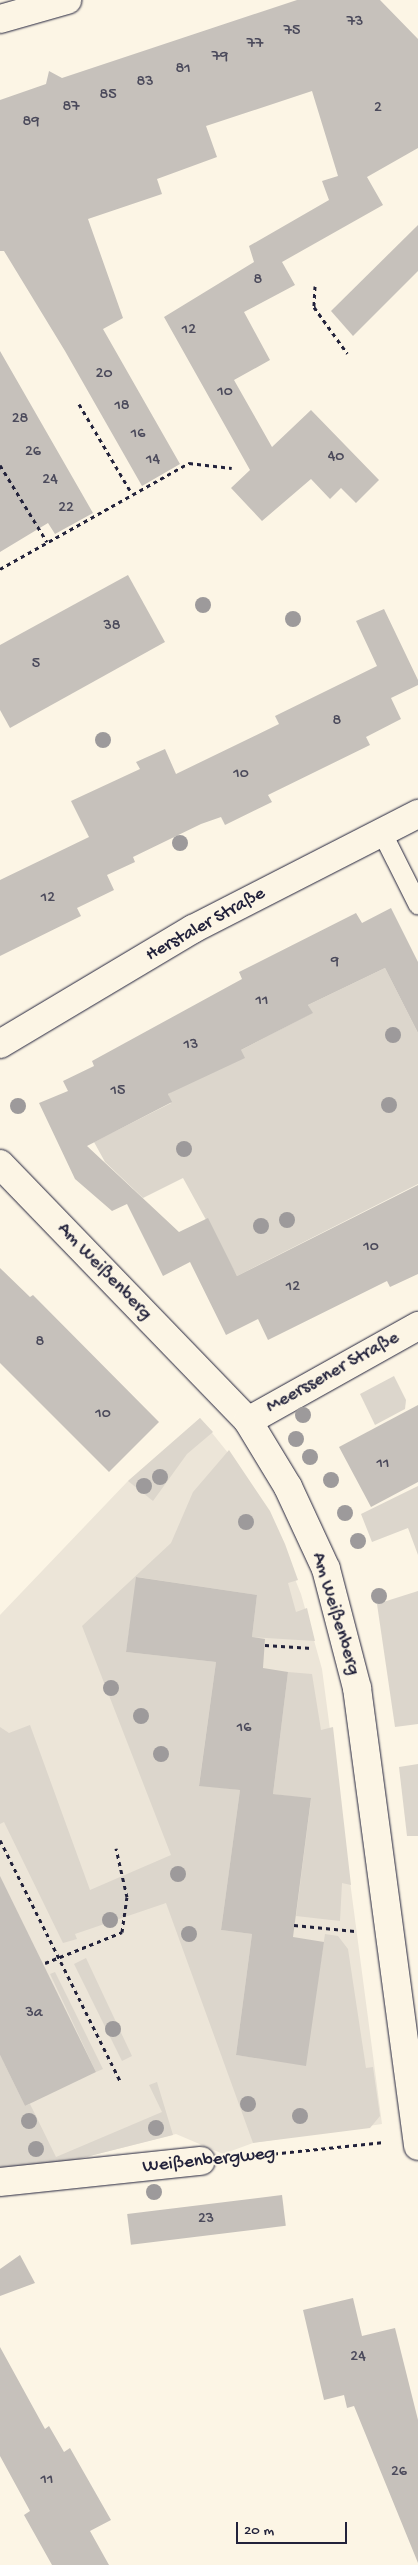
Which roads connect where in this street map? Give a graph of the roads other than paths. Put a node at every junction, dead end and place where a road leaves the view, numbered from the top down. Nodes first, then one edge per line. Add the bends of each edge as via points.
1 (67, 0) edge
2 (0, 19) edge
3 (418, 814) edge
4 (382, 833) junction
5 (418, 905) edge
6 (0, 1044) edge
7 (0, 1164) edge
8 (418, 1326) edge
9 (248, 1421) junction
10 (417, 2141) edge
11 (201, 2161) road end
12 (0, 2182) edge

1 - 2 street
3 - 4 street, Herstaler Straße
4 - 5 lane
4 - 6 street, Herstaler Straße via 193,929
7 - 9 street, Am Weißenberg
8 - 9 street, Meerssener Straße
9 - 10 street, Am Weißenberg via 288,1487 326,1569 347,1643 356,1688
11 - 12 street, Weißenbergweg

